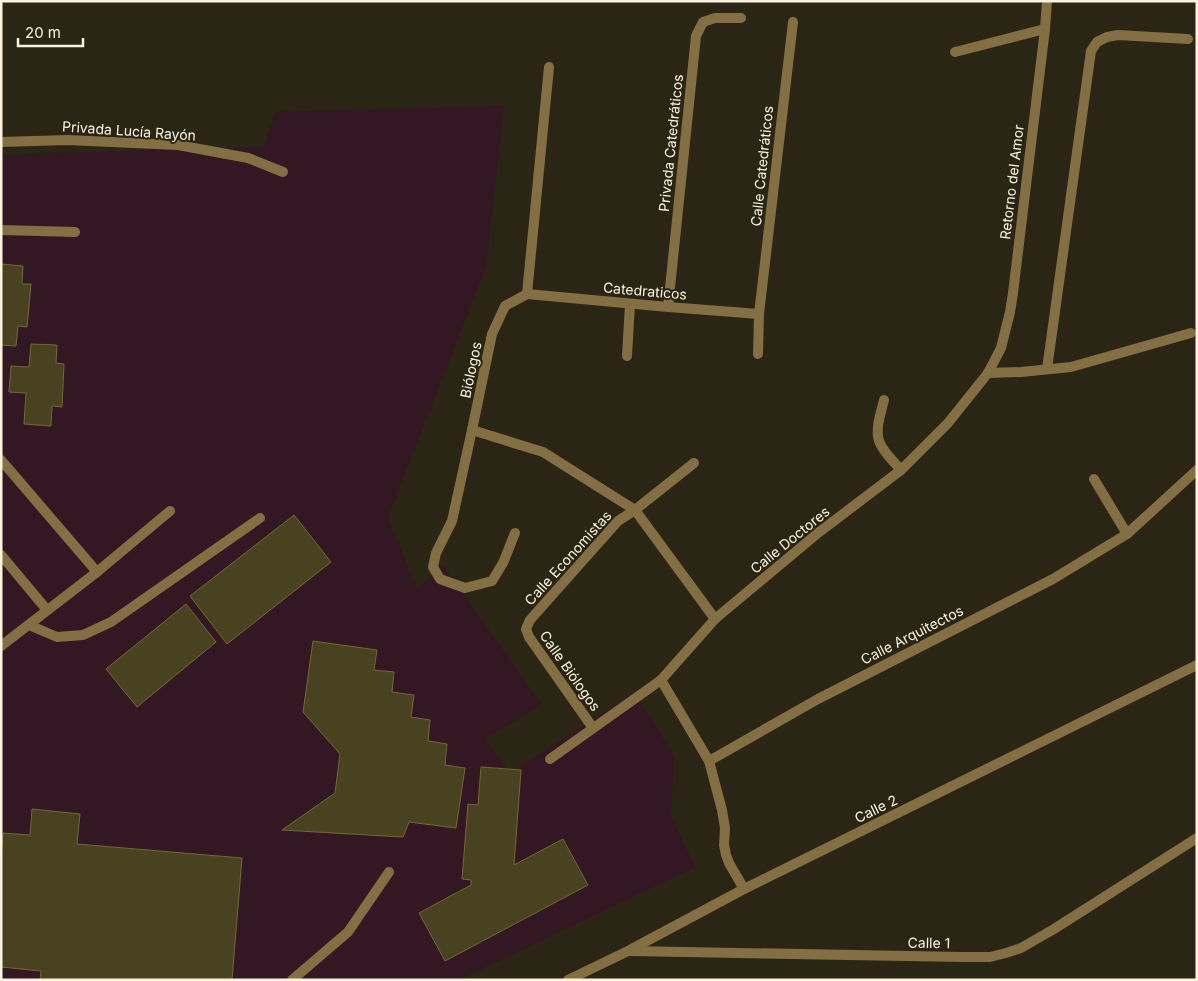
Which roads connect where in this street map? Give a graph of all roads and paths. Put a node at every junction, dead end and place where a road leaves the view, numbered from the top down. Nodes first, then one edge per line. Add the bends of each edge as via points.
1 (1047, 1) edge
2 (741, 18) dead end
3 (793, 22) dead end
4 (1045, 29) junction
5 (1188, 39) dead end
6 (955, 52) dead end
7 (549, 67) dead end
8 (1, 142) edge
9 (283, 172) dead end
10 (1, 230) edge
11 (75, 232) dead end
12 (527, 294) junction
13 (630, 304) junction
14 (668, 307) junction
15 (760, 314) junction
16 (1191, 333) dead end
17 (758, 354) dead end
18 (627, 356) dead end
19 (994, 363) joint
20 (1047, 369) junction
21 (988, 373) junction
22 (884, 400) dead end
23 (472, 430) junction
24 (1, 460) edge
25 (694, 463) dead end
26 (901, 470) junction
27 (1197, 470) edge
28 (1094, 479) dead end
29 (635, 510) junction
30 (170, 511) dead end
31 (260, 518) dead end
32 (515, 533) dead end
33 (1127, 534) junction
34 (1, 555) edge
35 (97, 572) junction
36 (47, 610) junction
37 (715, 619) junction
38 (29, 624) junction
39 (526, 629) joint
40 (1, 646) edge
41 (1197, 665) edge
42 (661, 680) junction
43 (592, 728) junction
44 (550, 759) dead end
45 (709, 761) junction
46 (1197, 838) edge
47 (389, 872) dead end
48 (744, 889) junction
49 (628, 950) junction
50 (292, 980) edge
51 (568, 980) edge

1 - 4 street, Retorno del Amor
2 - 14 street, Privada Catedráticos via 715,18 703,22 696,36
3 - 15 street, Calle Catedráticos
4 - 6 street
4 - 19 street, Retorno del Amor via 1013,294 1006,330
5 - 20 street via 1118,35 1097,42 1091,51
7 - 12 street
8 - 9 street, Privada Lucía Rayón via 67,140 178,145 248,158
10 - 11 street
12 - 13 street, Catedraticos
12 - 23 street, Biólogos via 505,306 492,334
13 - 14 street, Catedraticos
13 - 18 street
14 - 15 street, Catedraticos
15 - 17 street, Calle Catedráticos
16 - 20 street via 1071,367
19 - 21 street, Calle Doctores
20 - 21 street
21 - 26 street, Calle Doctores via 948,423
22 - 26 street via 878,426 879,440
23 - 29 street via 543,452
23 - 32 street, Biólogos via 452,521 436,553 433,567 440,578 466,588 492,581
24 - 35 street
25 - 29 street, Calle Economistas
26 - 37 street, Calle Doctores
27 - 33 street, Calle Arquitectos
28 - 33 street
29 - 37 street
29 - 39 street, Calle Economistas via 618,521 530,620
30 - 35 street
31 - 38 street via 111,622 83,635 57,637
33 - 45 street, Calle Arquitectos via 1053,579 818,698
34 - 36 street
35 - 36 street
36 - 38 street
37 - 42 street, Calle Doctores
38 - 40 street
39 - 43 street, Calle Biólogos
41 - 48 street, Calle 2
42 - 43 street, Calle Doctores
42 - 45 street
43 - 44 street, Calle Doctores
45 - 48 street via 722,810 726,854
46 - 49 street, Calle 1 via 1046,934 1021,948 990,957
47 - 50 street via 348,932
48 - 49 street, Calle 2
49 - 51 street, Calle 2

